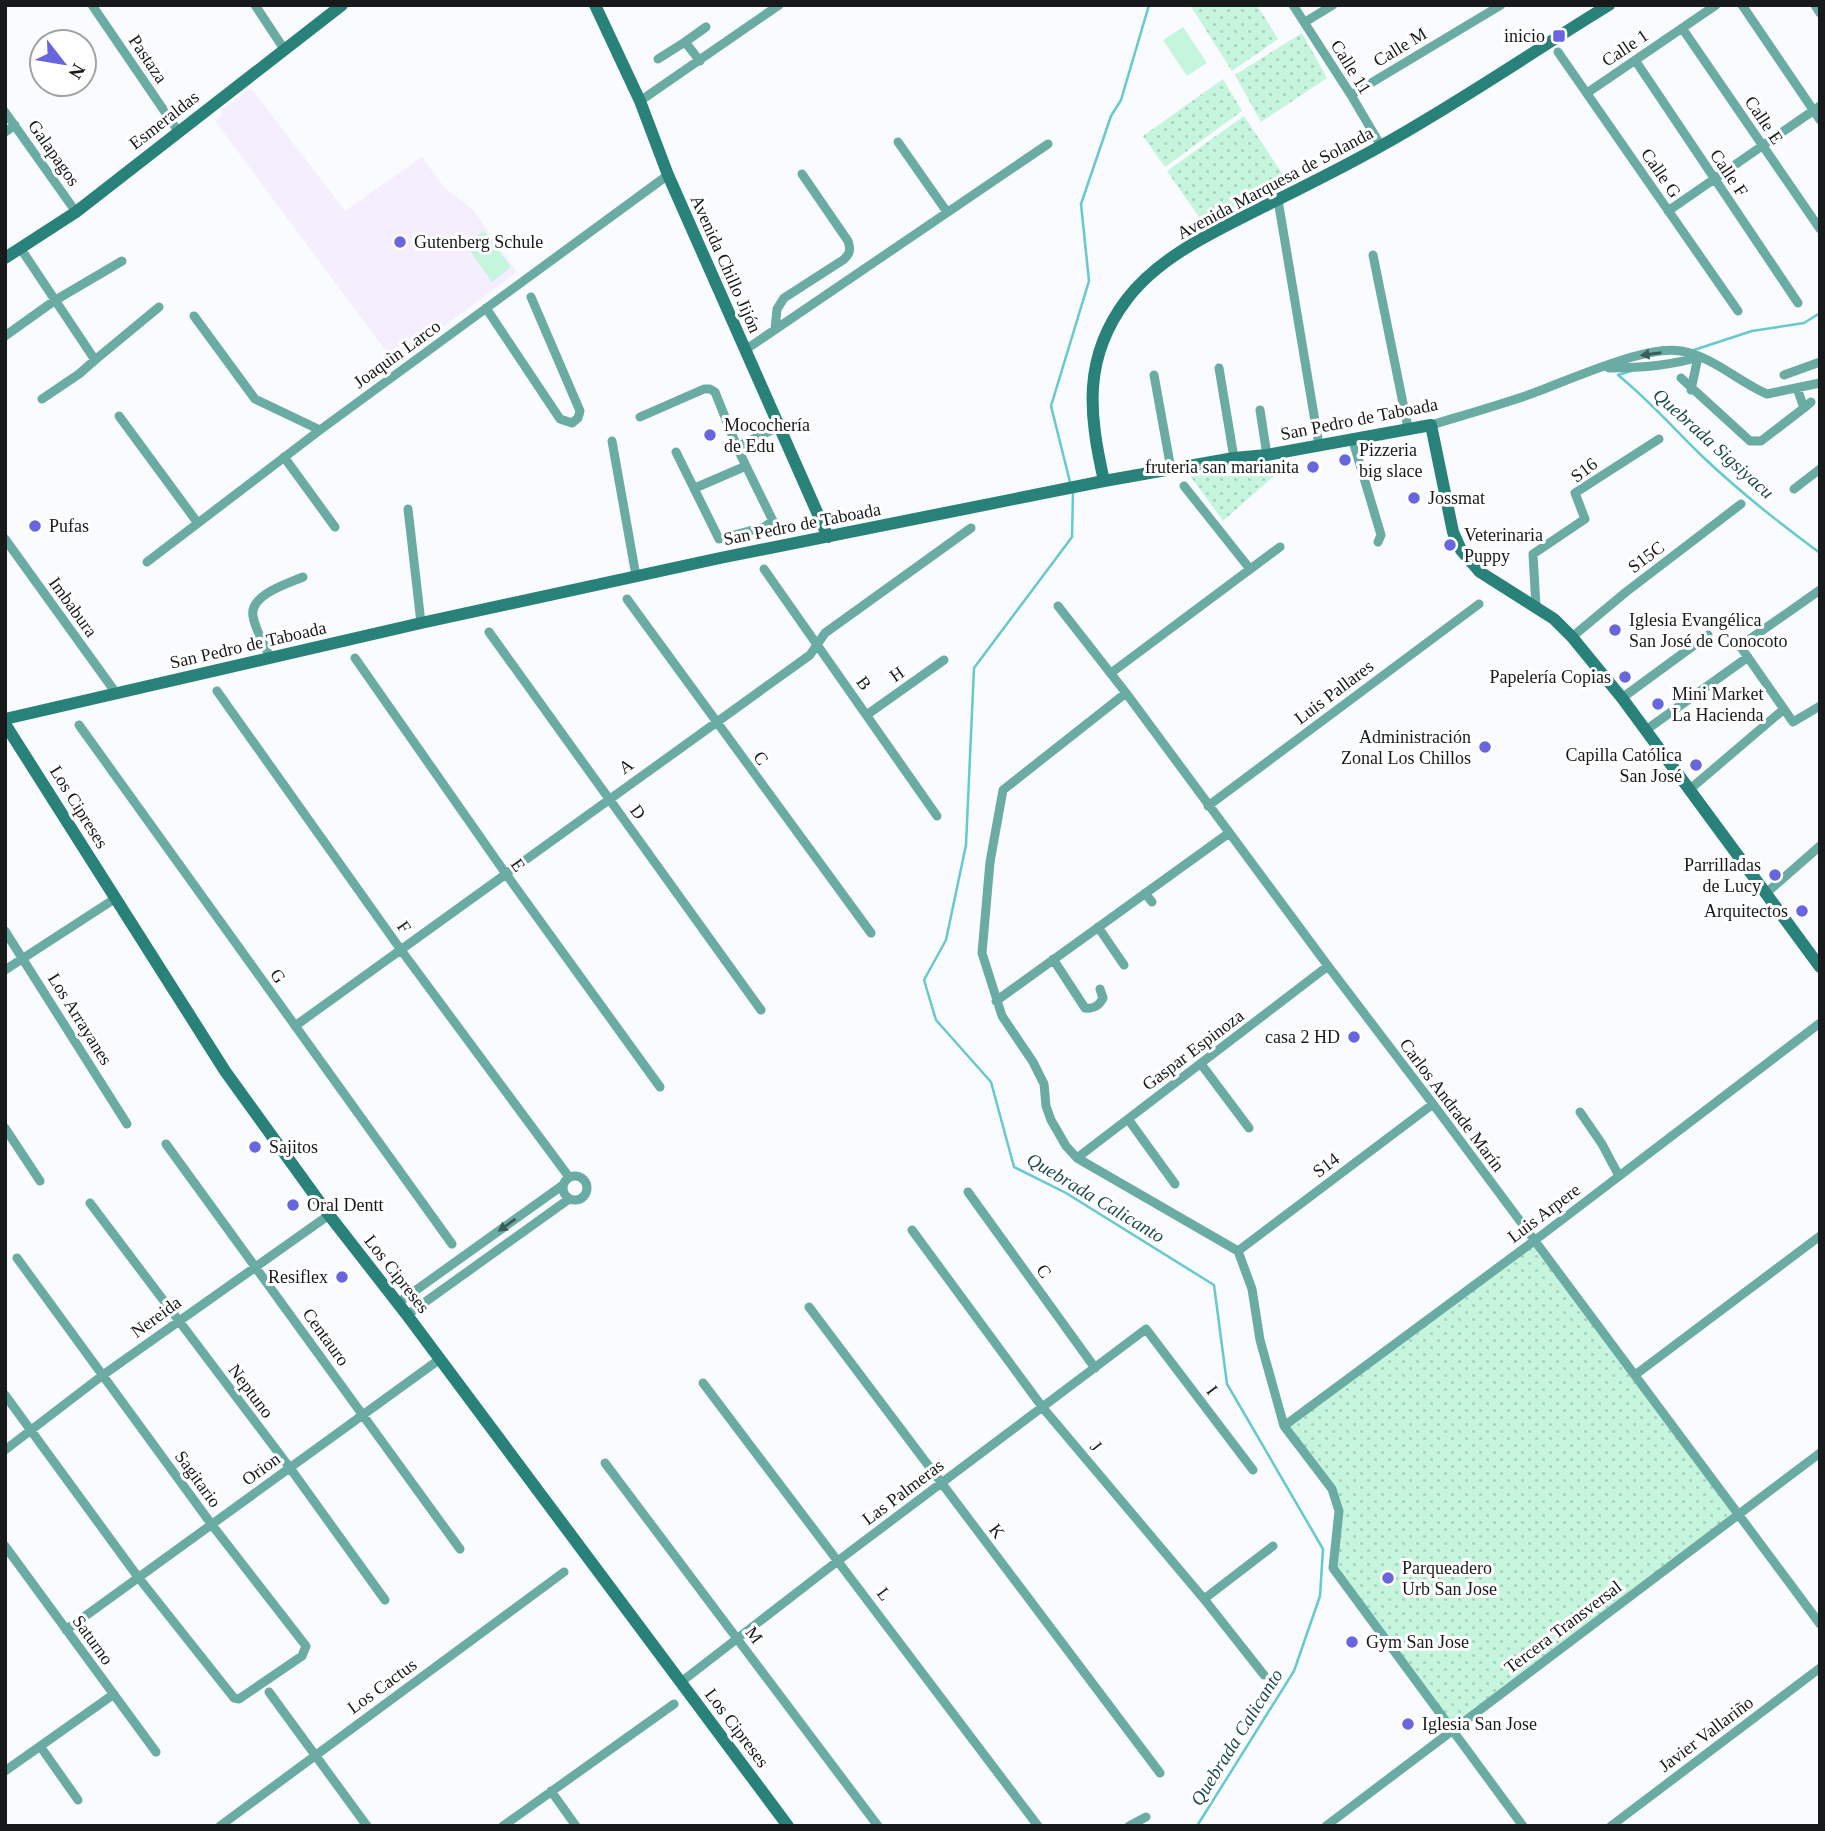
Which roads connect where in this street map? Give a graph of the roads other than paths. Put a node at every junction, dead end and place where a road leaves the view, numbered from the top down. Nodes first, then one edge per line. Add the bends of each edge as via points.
1 (92, 5) edge
2 (255, 5) edge
3 (342, 5) edge
4 (595, 5) edge
5 (1293, 5) edge
6 (1333, 5) edge
7 (1501, 5) edge
8 (1609, 5) edge
9 (1716, 5) edge
10 (1742, 5) edge
11 (1815, 5) edge
12 (772, 7) edge
13 (1820, 12) edge
14 (1305, 22) junction
15 (706, 27) dead end
16 (1682, 28) junction
17 (685, 41) junction
18 (284, 49) junction
19 (1558, 52) dead end
20 (658, 59) dead end
21 (1635, 60) junction
22 (700, 61) junction
23 (1587, 93) junction
24 (1351, 95) junction
25 (640, 101) junction
26 (1816, 108) edge
27 (5, 112) edge
28 (1820, 120) edge
29 (15, 125) junction
30 (178, 131) junction
31 (5, 132) edge
32 (898, 142) dead end
33 (1048, 144) dead end
34 (1762, 145) junction
35 (1381, 146) junction
36 (668, 174) junction
37 (802, 174) dead end
38 (1714, 179) junction
39 (1278, 200) junction
40 (1668, 211) junction
41 (76, 212) junction
42 (947, 212) junction
43 (1820, 229) edge
44 (20, 249) junction
45 (1373, 255) dead end
46 (5, 258) edge
47 (122, 261) dead end
48 (531, 297) dead end
49 (54, 301) junction
50 (1798, 303) dead end
51 (159, 307) dead end
52 (486, 308) junction
53 (1738, 311) dead end
54 (194, 316) dead end
55 (775, 329) junction
56 (5, 336) edge
57 (745, 349) junction
58 (1698, 357) junction
59 (95, 360) junction
60 (1820, 362) edge
61 (1219, 368) dead end
62 (1154, 375) dead end
63 (1784, 375) dead end
64 (1681, 378) dead end
65 (1820, 383) edge
66 (1797, 388) junction
67 (1692, 390) junction
68 (42, 399) dead end
69 (1260, 410) dead end
70 (119, 416) dead end
71 (640, 417) dead end
72 (1431, 425) junction
73 (778, 427) junction
74 (1408, 428) junction
75 (320, 430) junction
76 (1352, 438) junction
77 (1659, 439) dead end
78 (612, 441) dead end
79 (1319, 445) junction
80 (737, 447) junction
81 (676, 452) dead end
82 (1267, 455) junction
83 (284, 457) junction
84 (1234, 458) junction
85 (746, 466) junction
86 (1171, 469) junction
87 (1820, 469) edge
88 (1104, 481) junction
89 (1184, 486) dead end
90 (695, 488) junction
91 (1794, 489) dead end
92 (1741, 504) dead end
93 (408, 509) dead end
94 (197, 522) junction
95 (335, 527) dead end
96 (971, 528) dead end
97 (828, 537) junction
98 (5, 539) edge
99 (1378, 542) dead end
100 (1280, 547) dead end
101 (147, 562) dead end
102 (764, 569) dead end
103 (1250, 569) junction
104 (636, 576) junction
105 (303, 577) dead end
106 (1820, 590) edge
107 (627, 599) dead end
108 (1479, 604) dead end
109 (1058, 606) dead end
110 (1535, 607) junction
111 (421, 623) junction
112 (489, 632) dead end
113 (1708, 635) dead end
114 (1572, 637) junction
115 (816, 644) junction
116 (1748, 657) junction
117 (270, 658) junction
118 (355, 658) dead end
119 (944, 660) dead end
120 (1111, 673) junction
121 (217, 691) dead end
122 (116, 693) junction
123 (1126, 693) junction
124 (1622, 698) junction
125 (1820, 706) edge
126 (1784, 709) junction
127 (867, 714) junction
128 (5, 722) edge
129 (716, 723) junction
130 (79, 725) dead end
131 (1646, 730) junction
132 (1689, 790) junction
133 (609, 798) junction
134 (1208, 806) junction
135 (937, 816) dead end
136 (1229, 833) junction
137 (1820, 846) edge
138 (506, 874) junction
139 (1145, 893) junction
140 (1765, 894) junction
141 (116, 898) junction
142 (1152, 902) dead end
143 (1098, 927) junction
144 (5, 930) edge
145 (871, 933) dead end
146 (401, 950) junction
147 (23, 959) junction
148 (1053, 960) junction
149 (1124, 965) dead end
150 (1328, 967) junction
151 (1820, 967) edge
152 (5, 970) edge
153 (1100, 989) dead end
154 (996, 1001) junction
155 (761, 1010) dead end
156 (1820, 1023) edge
157 (295, 1026) junction
158 (1201, 1064) junction
159 (660, 1087) dead end
160 (1433, 1104) junction
161 (1580, 1112) dead end
162 (1128, 1119) junction
163 (127, 1124) dead end
164 (5, 1128) edge
165 (1250, 1128) dead end
166 (166, 1144) dead end
167 (1077, 1158) junction
168 (1619, 1176) junction
169 (40, 1181) dead end
170 (566, 1181) junction
171 (1175, 1184) dead end
172 (968, 1192) dead end
173 (569, 1199) junction
174 (90, 1203) dead end
175 (329, 1215) junction
176 (912, 1230) dead end
177 (1820, 1236) edge
178 (1534, 1241) junction
179 (452, 1244) dead end
180 (1238, 1251) junction
181 (17, 1258) dead end
182 (256, 1266) junction
183 (398, 1303) junction
184 (809, 1307) dead end
185 (407, 1315) junction
186 (177, 1321) junction
187 (1146, 1329) joint
188 (440, 1359) junction
189 (1095, 1368) junction
190 (103, 1375) junction
191 (1635, 1375) junction
192 (704, 1383) dead end
193 (5, 1395) edge
194 (1043, 1408) junction
195 (363, 1415) junction
196 (1284, 1426) junction
197 (31, 1430) junction
198 (5, 1450) edge
199 (1820, 1452) edge
200 (605, 1463) dead end
201 (290, 1468) junction
202 (1254, 1470) dead end
203 (941, 1484) junction
204 (1738, 1514) junction
205 (212, 1525) junction
206 (5, 1546) edge
207 (1273, 1546) dead end
208 (460, 1549) dead end
209 (839, 1560) junction
210 (564, 1572) dead end
211 (138, 1577) junction
212 (1204, 1599) junction
213 (385, 1600) dead end
214 (1820, 1624) edge
215 (66, 1630) junction
216 (737, 1638) junction
217 (1820, 1668) edge
218 (1265, 1675) dead end
219 (681, 1682) junction
220 (269, 1692) dead end
221 (114, 1695) junction
222 (674, 1704) dead end
223 (1452, 1730) junction
224 (40, 1746) junction
225 (156, 1752) dead end
226 (315, 1755) junction
227 (5, 1771) edge
228 (1160, 1773) dead end
229 (551, 1791) junction
230 (78, 1800) dead end
231 (1146, 1817) dead end
232 (220, 1826) edge
233 (367, 1826) edge
234 (503, 1826) edge
235 (576, 1826) edge
236 (788, 1826) edge
237 (878, 1826) edge
238 (1038, 1826) edge
239 (1129, 1826) edge
240 (1326, 1826) edge
241 (1523, 1826) edge
242 (1611, 1826) edge

1 - 30 street, Pastaza
2 - 18 street
3 - 18 street, Esmeraldas
4 - 25 street, Avenida Chillo Jijón
5 - 14 street, Calle 11
6 - 14 street
7 - 24 street, Calle M
8 - 35 street, Avenida Marquesa de Solanda
9 - 16 street, Calle 1
10 - 26 street
11 - 13 street
12 - 22 street
14 - 24 street, Calle 11
15 - 17 street
16 - 21 street, Calle 1
16 - 34 street, Calle E
17 - 20 street
17 - 22 street
18 - 30 street, Esmeraldas
19 - 23 street, Calle G
21 - 23 street, Calle 1
21 - 38 street, Calle F
22 - 25 street
23 - 40 street, Calle G
24 - 35 street, Calle 11
25 - 36 street, Avenida Chillo Jijón
26 - 28 street
26 - 34 street
27 - 29 street, Galapagos
29 - 31 street
29 - 41 street, Galapagos
30 - 41 street, Esmeraldas
32 - 42 street
33 - 42 street
34 - 38 street
34 - 43 street, Calle E
35 - 39 street, Avenida Marquesa de Solanda
36 - 52 street, Joaquìn Larco
36 - 57 street, Avenida Chillo Jijón
37 - 55 street via 848,242 849,255 784,298 777,309
38 - 40 street
38 - 50 street, Calle F
39 - 79 street
39 - 88 street, Avenida Marquesa de Solanda via 1210,234 1160,266 1126,301 1103,341 1091,393
40 - 53 street, Calle G
41 - 44 street, Esmeraldas
42 - 55 street
44 - 46 street, Esmeraldas
44 - 49 street
45 - 74 street
47 - 49 street
48 - 52 street via 580,411 572,423 560,419
49 - 56 street
49 - 59 street
51 - 59 street
52 - 75 street, Joaquìn Larco
54 - 75 street via 256,399
55 - 57 street
57 - 73 street, Avenida Chillo Jijón
58 - 66 street, San Pedro de Taboada via 1767,394
58 - 67 street
58 - 72 street, San Pedro de Taboada via 1680,351 1630,357
59 - 68 street
60 - 63 street
61 - 84 street
62 - 86 street
64 - 67 street
65 - 66 street, San Pedro de Taboada
66 - 67 street via 1807,405 1755,443
69 - 82 street
70 - 94 street
71 - 80 street via 710,389
72 - 74 street, San Pedro de Taboada
72 - 110 street via 1453,532 1461,550 1480,572
73 - 80 street
73 - 97 street, Avenida Chillo Jijón
74 - 76 street, San Pedro de Taboada
75 - 83 street, Joaquìn Larco
76 - 79 street, San Pedro de Taboada
76 - 99 street via 1381,535
77 - 110 street, S16 via 1575,494 1585,519 1533,554
78 - 104 street
79 - 82 street, San Pedro de Taboada
80 - 85 street
81 - 90 street
82 - 84 street, San Pedro de Taboada
83 - 94 street, Joaquìn Larco
83 - 95 street
84 - 86 street, San Pedro de Taboada
85 - 90 street
85 - 90 street via 773,521 764,527 719,539
86 - 88 street, San Pedro de Taboada
87 - 91 street
88 - 97 street, San Pedro de Taboada
89 - 103 street
92 - 114 street, S15C
93 - 111 street
94 - 101 street, Joaquìn Larco
96 - 115 street, A
97 - 104 street, San Pedro de Taboada
98 - 122 street, Imbabura
100 - 103 street
102 - 115 street, B
103 - 120 street
104 - 111 street, San Pedro de Taboada
105 - 117 street via 263,596 253,607
106 - 116 street via 1740,646
107 - 129 street, C
108 - 134 street, Luis Pallares
109 - 120 street, Carlos Andrade Marín
110 - 114 street
111 - 117 street, San Pedro de Taboada
112 - 133 street, D
113 - 124 street
114 - 124 street
115 - 127 street, B
115 - 129 street, A via 810,655
116 - 126 street
116 - 131 street
117 - 122 street, San Pedro de Taboada
118 - 138 street, E
119 - 127 street, H
120 - 123 street, Carlos Andrade Marín
121 - 146 street, F
122 - 128 street, San Pedro de Taboada
123 - 134 street, Carlos Andrade Marín
123 - 154 street via 1003,790 990,862 982,953
124 - 131 street
125 - 126 street via 1793,722
126 - 132 street
127 - 135 street, B
128 - 141 street, Los Cipreses
129 - 133 street, A
129 - 145 street, C
130 - 157 street, G
131 - 132 street
132 - 140 street
133 - 138 street, A
133 - 155 street, D
134 - 136 street, Carlos Andrade Marín
136 - 139 street
136 - 150 street, Carlos Andrade Marín
137 - 140 street
138 - 146 street, A
138 - 159 street, E
139 - 142 street
139 - 143 street
140 - 151 street
141 - 147 street
141 - 175 street, Los Cipreses via 225,1072
143 - 148 street
143 - 149 street
144 - 147 street, Los Arrayanes
146 - 157 street, A
146 - 170 street, F
147 - 152 street
147 - 163 street, Los Arrayanes
148 - 153 street via 1085,1008 1100,1004
148 - 154 street
150 - 158 street, Gaspar Espinoza
150 - 160 street, Carlos Andrade Marín
154 - 167 street via 1044,1084 1051,1120
156 - 168 street, Luis Arpere
157 - 179 street, G
158 - 162 street, Gaspar Espinoza
158 - 165 street
160 - 178 street, Carlos Andrade Marín
160 - 180 street, S14
161 - 168 street
162 - 167 street, Gaspar Espinoza
162 - 171 street
164 - 169 street
166 - 182 street, Centauro
167 - 180 street
168 - 178 street, Luis Arpere
170 - 173 street via 564,1194
170 - 173 street via 581,1178 587,1189 580,1199
170 -> 183 street
172 - 189 street, C
173 - 185 street
174 - 186 street, Neptuno
175 - 182 street, Nereida
175 - 183 street, Los Cipreses
176 - 194 street, J
177 - 191 street
178 - 191 street, Carlos Andrade Marín
178 - 196 street, Luis Arpere
180 - 196 street via 1252,1289 1260,1340
181 - 190 street, Sagitario
182 - 186 street, Nereida
182 - 195 street, Centauro
183 - 185 street, Los Cipreses
184 - 203 street, K
185 - 188 street, Los Cipreses
186 - 190 street, Nereida
186 - 201 street, Neptuno
187 - 189 street, Las Palmeras
187 - 202 street, I
188 - 195 street, Orion
188 - 219 street, Los Cipreses
189 - 194 street, Las Palmeras
190 - 197 street, Nereida
190 - 205 street, Sagitario
191 - 204 street, Carlos Andrade Marín
192 - 209 street, L
193 - 197 street
194 - 203 street, Las Palmeras
194 - 212 street, J
195 - 201 street, Orion
195 - 208 street, Centauro
196 - 223 street via 1332,1489 1339,1511 1333,1568
197 - 198 street, Nereida
197 - 211 street
199 - 204 street, Tercera Transversal
200 - 216 street, M
201 - 205 street, Orion
201 - 213 street, Neptuno
203 - 209 street, Las Palmeras
203 - 228 street, K
204 - 214 street, Carlos Andrade Marín
204 - 223 street, Tercera Transversal
205 - 211 street, Orion
205 - 211 street, Sagitario via 306,1646 302,1656 234,1698
206 - 215 street, Saturno
207 - 212 street
209 - 216 street, Las Palmeras
209 - 238 street, L
210 - 226 street, Los Cactus
211 - 215 street, Orion
212 - 218 street, J
215 - 221 street, Saturno
216 - 219 street, Las Palmeras
216 - 237 street, M
217 - 242 street, Javier Vallariño
219 - 236 street, Los Cipreses
220 - 226 street
221 - 224 street
221 - 225 street, Saturno
222 - 229 street
223 - 240 street, Tercera Transversal
223 - 241 street
224 - 227 street
224 - 230 street
226 - 232 street, Los Cactus
226 - 233 street
229 - 234 street
229 - 235 street
231 - 239 street

